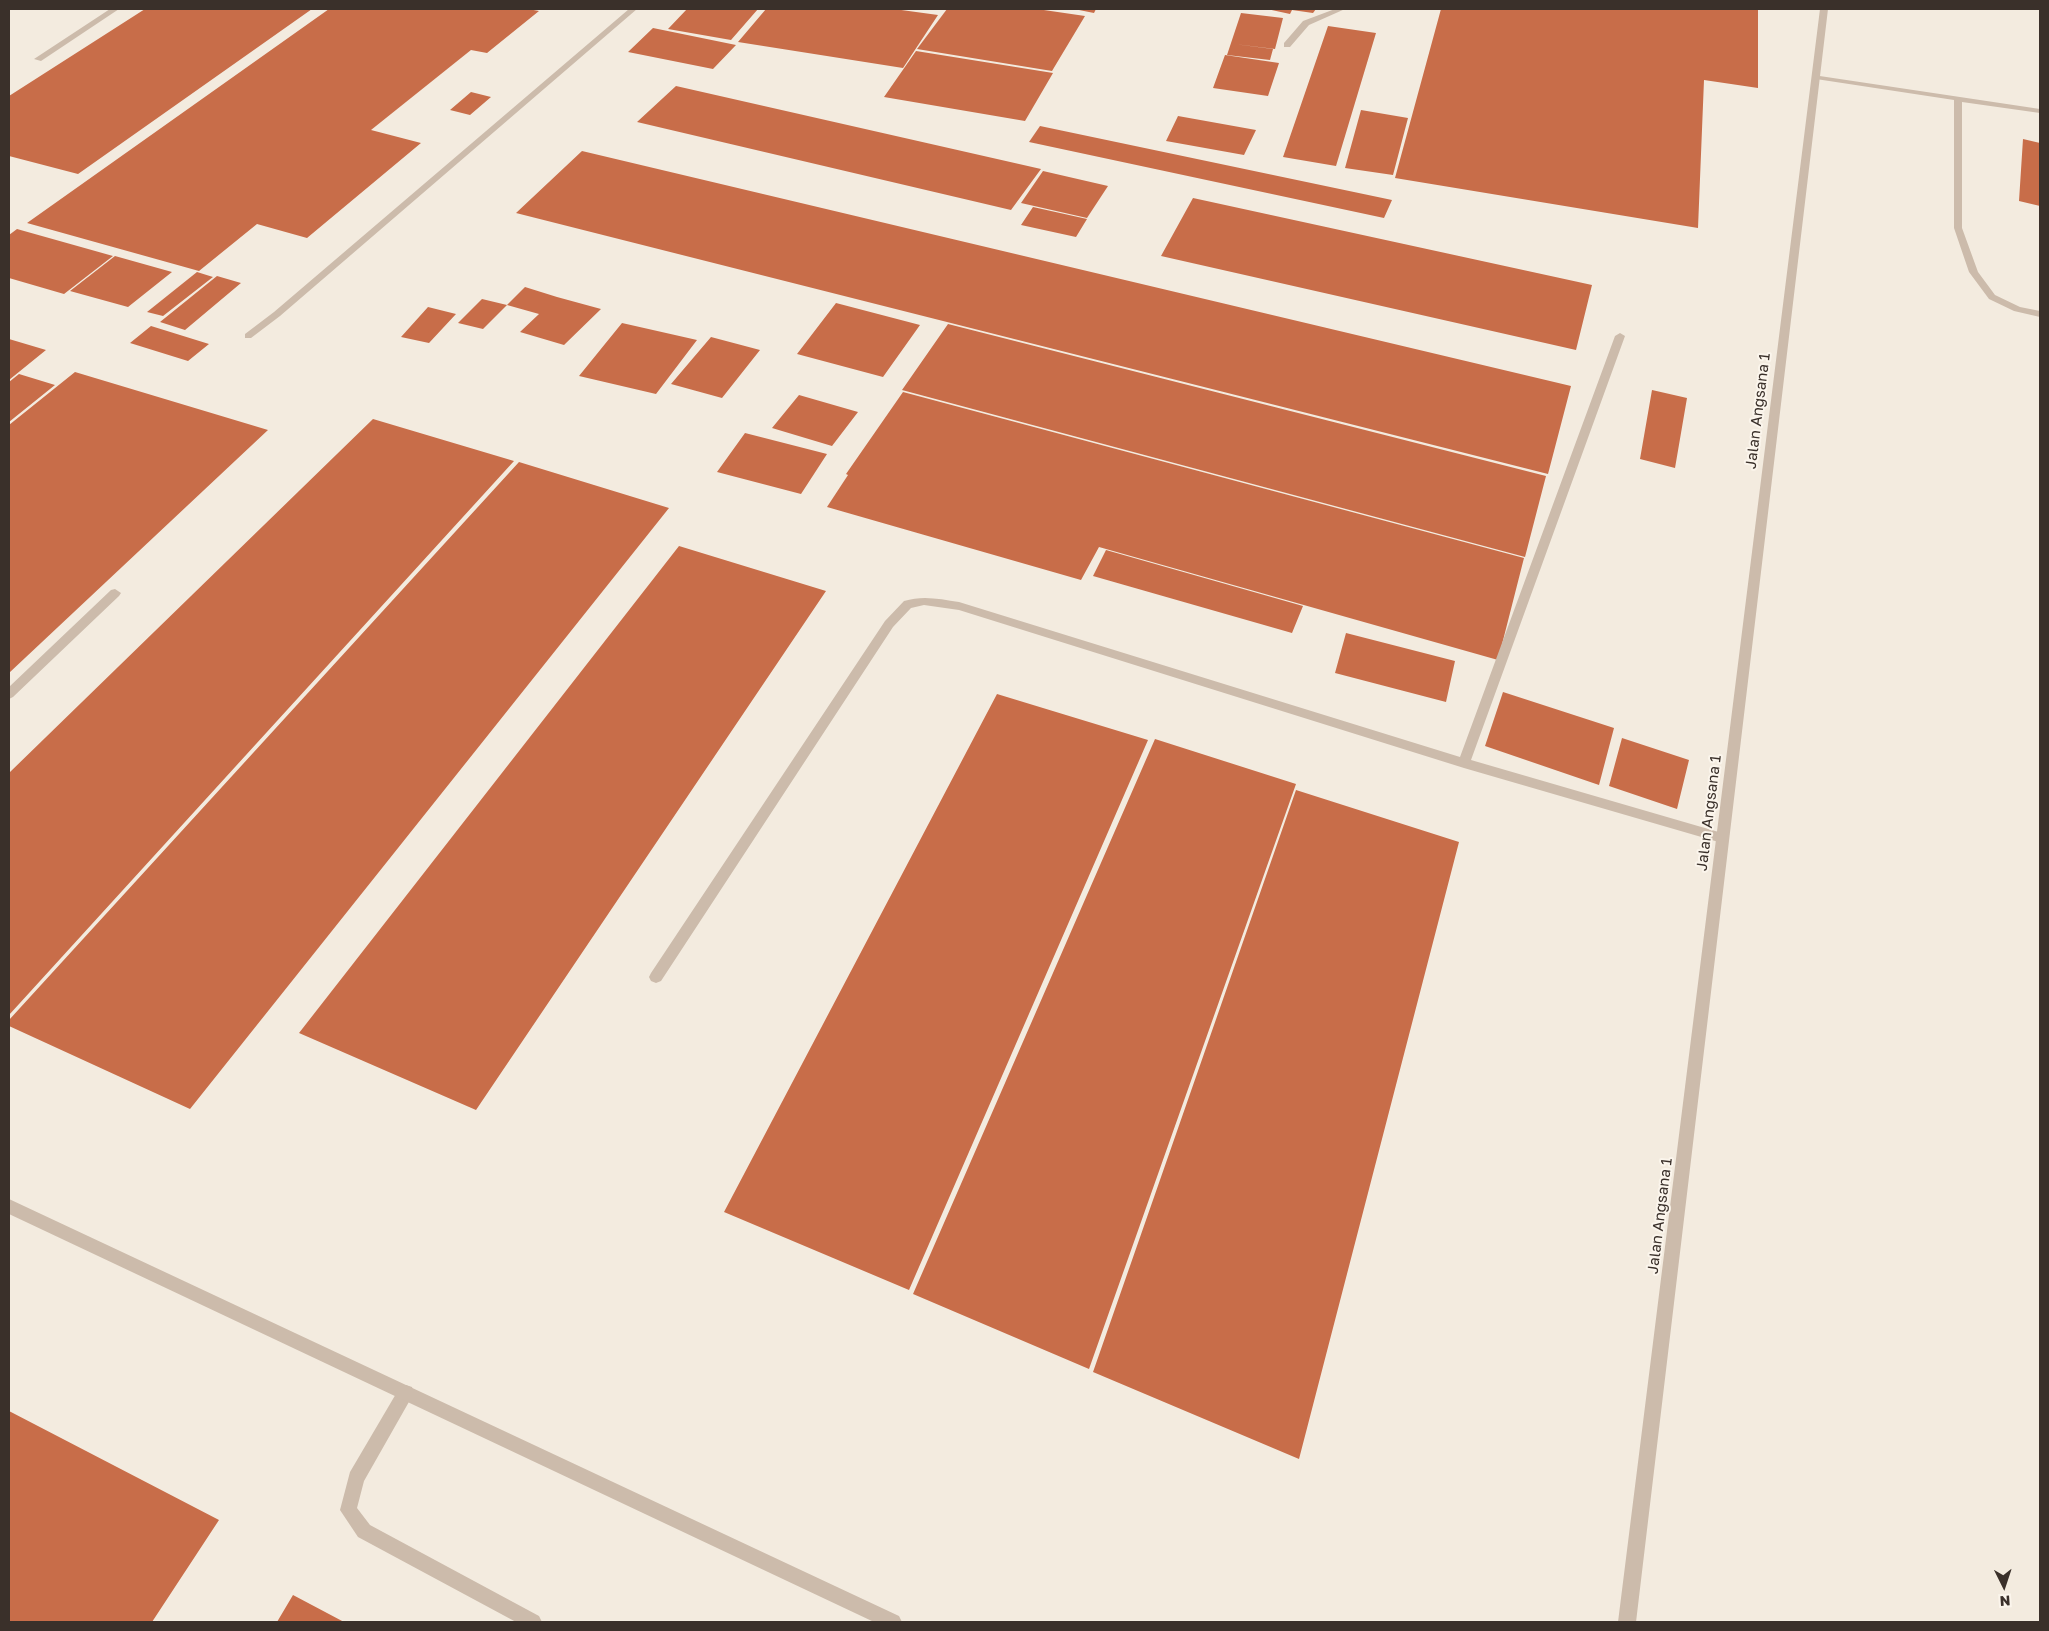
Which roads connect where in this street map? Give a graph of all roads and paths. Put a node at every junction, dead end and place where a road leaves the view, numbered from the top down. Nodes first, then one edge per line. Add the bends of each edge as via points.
1 (115, 9) edge
2 (633, 9) edge
3 (1341, 9) edge
4 (1824, 9) edge
5 (1287, 45) dead end
6 (38, 59) dead end
7 (1816, 77) junction
8 (1958, 98) junction
9 (2040, 111) edge
10 (2040, 314) edge
11 (248, 336) dead end
12 (1620, 336) dead end
13 (115, 593) dead end
14 (9, 694) edge
15 (1464, 763) junction
16 (1722, 838) junction
17 (656, 977) dead end
18 (9, 1206) edge
19 (406, 1393) junction
20 (532, 1622) edge
21 (893, 1622) edge
22 (1627, 1622) edge

1 - 6 street
2 - 11 street
3 - 5 street via 1306,23
4 - 7 street, Jalan Angsana 1
7 - 8 street
7 - 16 street, Jalan Angsana 1
8 - 9 street
8 - 10 street via 1958,228 1974,272 1992,297 2017,309
12 - 15 street
13 - 14 street
15 - 16 street
15 - 17 street via 959,606 924,601 908,604 889,624
16 - 22 street, Jalan Angsana 1
18 - 19 street
19 - 20 street via 356,1478 348,1510 364,1531
19 - 21 street

